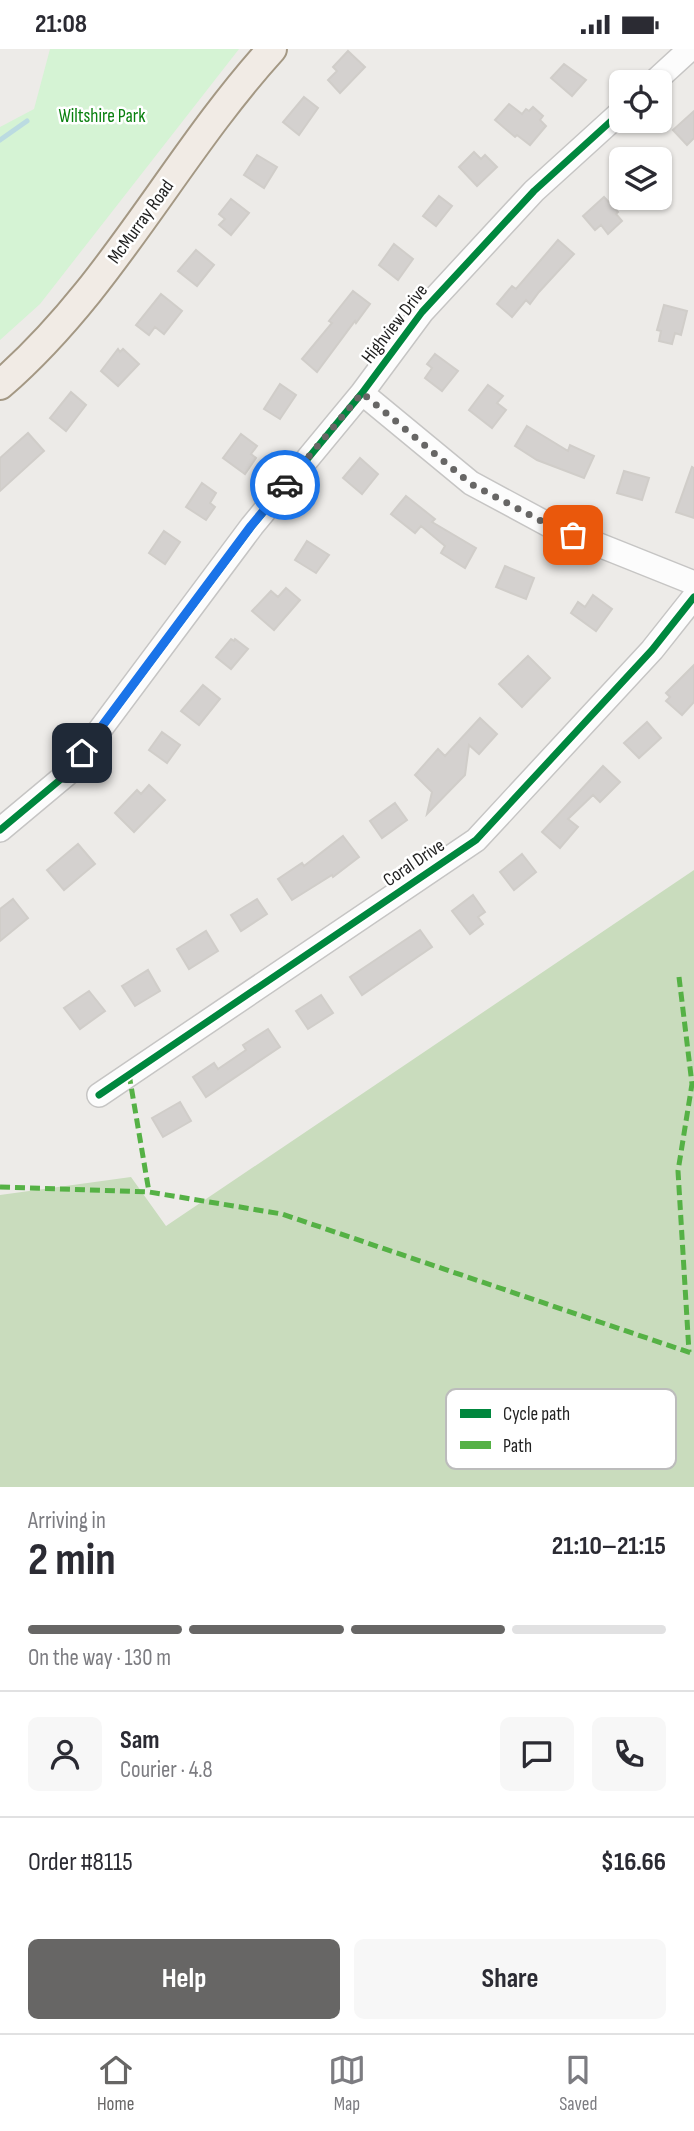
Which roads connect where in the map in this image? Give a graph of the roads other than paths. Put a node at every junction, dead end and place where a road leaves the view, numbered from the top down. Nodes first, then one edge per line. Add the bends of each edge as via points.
1 (272, 49) edge
2 (690, 49) edge
3 (667, 70) edge
4 (609, 123) edge
5 (0, 385) edge
6 (362, 393) junction
7 (694, 583) edge
8 (694, 597) edge
9 (0, 830) edge
10 (99, 1095) dead end

1 - 5 main road, McMurray Road via 220,112 86,296
2 - 3 street
4 - 6 street, Highview Drive via 534,191 422,312
6 - 7 street via 471,484 549,525
6 - 9 street, Highview Drive via 251,526 67,774
8 - 10 street, Coral Drive via 652,650 476,840

